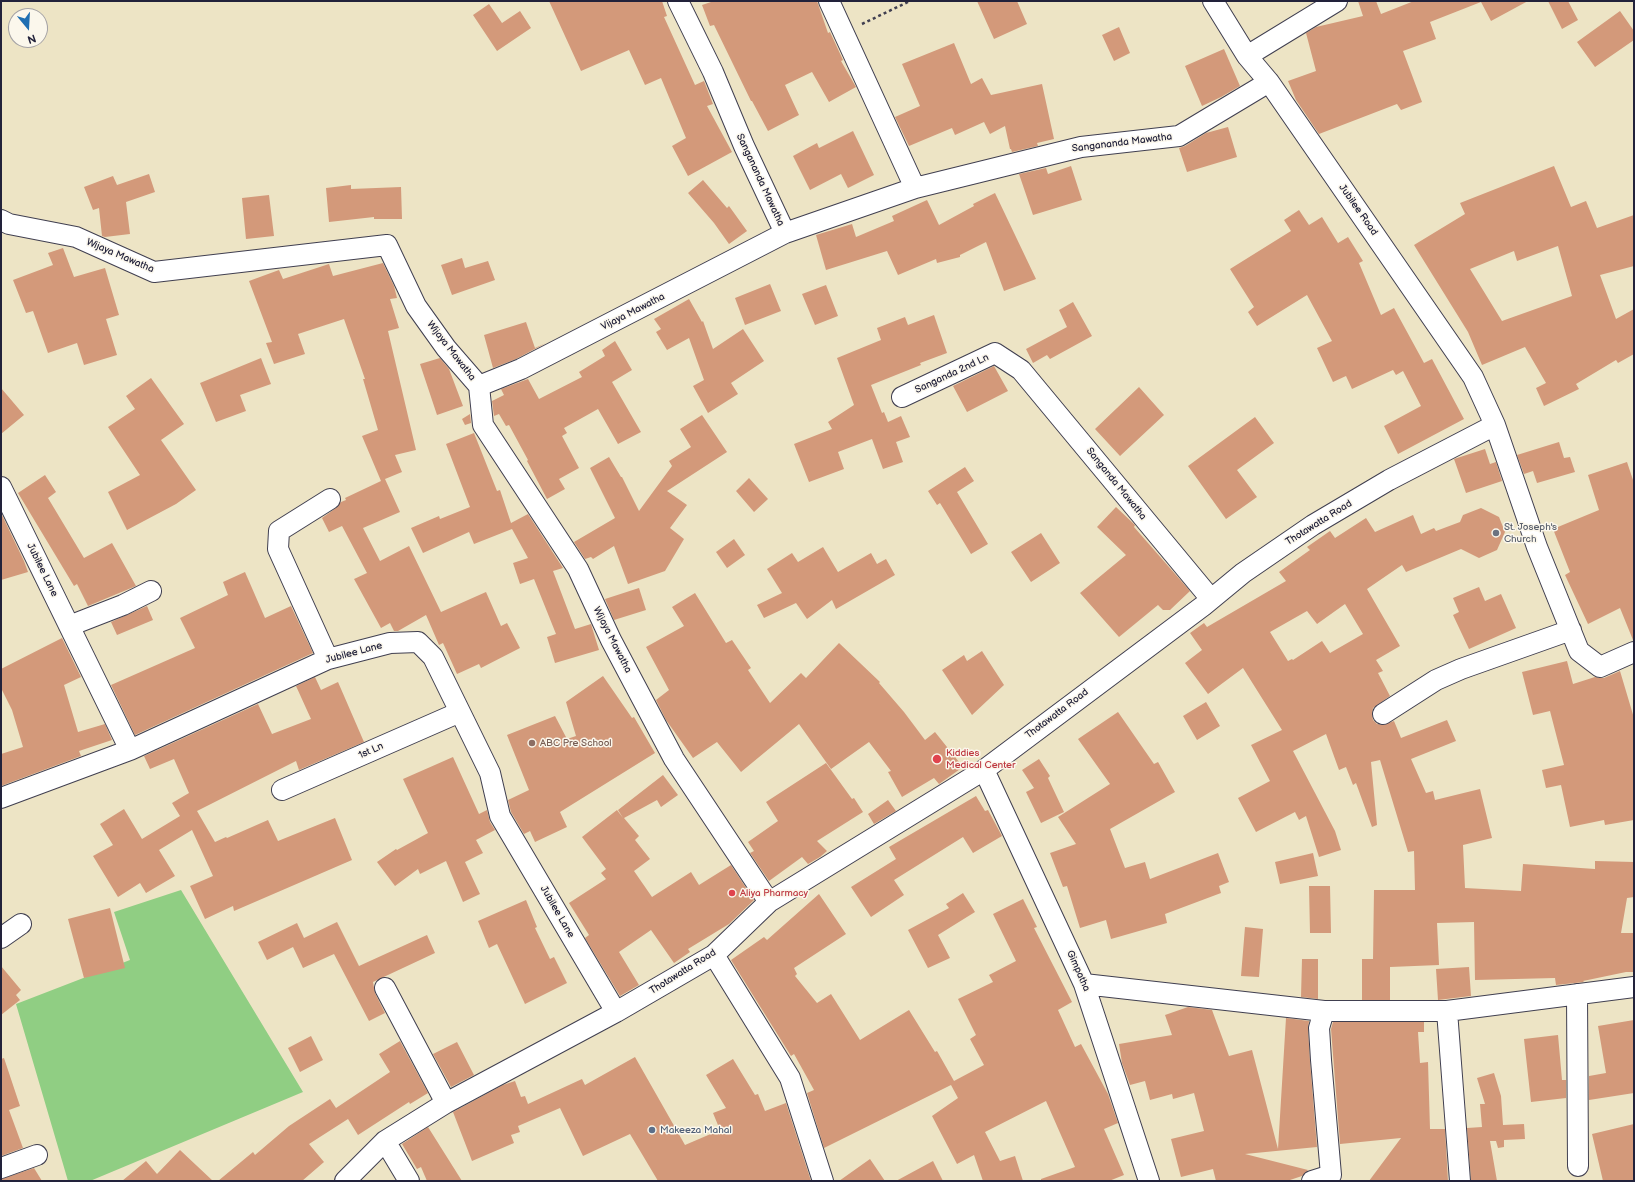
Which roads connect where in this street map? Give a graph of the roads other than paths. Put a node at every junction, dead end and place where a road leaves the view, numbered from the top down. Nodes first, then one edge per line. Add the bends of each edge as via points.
1 (678, 1) edge
2 (829, 1) edge
3 (1213, 1) edge
4 (1337, 1) edge
5 (1247, 56) junction
6 (1269, 82) junction
7 (915, 188) junction
8 (1, 220) edge
9 (784, 233) junction
10 (1021, 370) joint
11 (479, 386) junction
12 (902, 398) dead end
13 (1495, 425) junction
14 (1, 487) edge
15 (330, 500) dead end
16 (152, 591) dead end
17 (1211, 599) junction
18 (69, 626) junction
19 (1571, 630) junction
20 (1634, 652) edge
21 (328, 659) junction
22 (460, 712) junction
23 (1383, 714) dead end
24 (130, 750) junction
25 (984, 770) junction
26 (282, 790) dead end
27 (1, 798) edge
28 (768, 902) junction
29 (21, 924) dead end
30 (1, 938) edge
31 (714, 955) junction
32 (1084, 984) junction
33 (1634, 986) edge
34 (385, 988) dead end
35 (1577, 994) junction
36 (1324, 1011) junction
37 (1447, 1011) junction
38 (616, 1012) junction
39 (446, 1103) junction
40 (385, 1141) junction
41 (37, 1155) dead end
42 (1578, 1166) dead end
43 (1, 1168) edge
44 (345, 1181) edge
45 (409, 1181) edge
46 (823, 1181) edge
47 (1149, 1181) edge
48 (1312, 1181) edge
49 (1460, 1181) edge

1 - 9 street, Sangananda Mawatha via 713,72
2 - 7 street
3 - 5 street, Jubilee Road
4 - 5 street
5 - 6 street, Jubilee Road
6 - 7 street, Sangananda Mawatha via 1179,136 1081,147
6 - 13 street, Jubilee Road via 1473,377
7 - 9 street, Sangananda Mawatha
8 - 11 street, Wijaya Mawatha via 9,224 76,237 154,272 387,245 416,306 446,348
9 - 11 street, Vijaya Mawatha via 521,369
10 - 12 street, Sanganda 2nd Ln via 995,353
10 - 17 street, Sanganda Mawatha
11 - 28 street, Wijaya Mawatha via 483,425 578,569 611,640 674,759
13 - 17 street, Thotawatta Road via 1389,480 1313,526 1243,573
13 - 19 street via 1530,526
14 - 18 street, Jubilee Lane
15 - 21 street via 279,531 278,550
16 - 18 street
17 - 25 street, Thotawatta Road
18 - 24 street, Jubilee Lane
19 - 20 street via 1580,651 1600,667
19 - 23 street via 1436,680
21 - 22 street, Jubilee Lane via 390,643 418,642 433,657
21 - 24 street, Jubilee Lane
22 - 26 street, 1st Ln
22 - 38 street, Jubilee Lane via 490,773 500,816
24 - 27 street
25 - 28 street, Thotawatta Road
25 - 32 street, Gimpatha
28 - 31 street, Thotawatta Road
29 - 30 street
31 - 38 street, Thotawatta Road
31 - 46 street via 790,1078
32 - 36 street
32 - 47 street, Gimpatha
33 - 35 street
34 - 39 street
35 - 37 street
35 - 42 street
36 - 37 street
36 - 48 street via 1319,1028 1331,1175
37 - 49 street
38 - 39 street, Thotawatta Road
39 - 40 street, Thotawatta Road
40 - 44 street, Thotawatta Road
40 - 45 street
41 - 43 street

